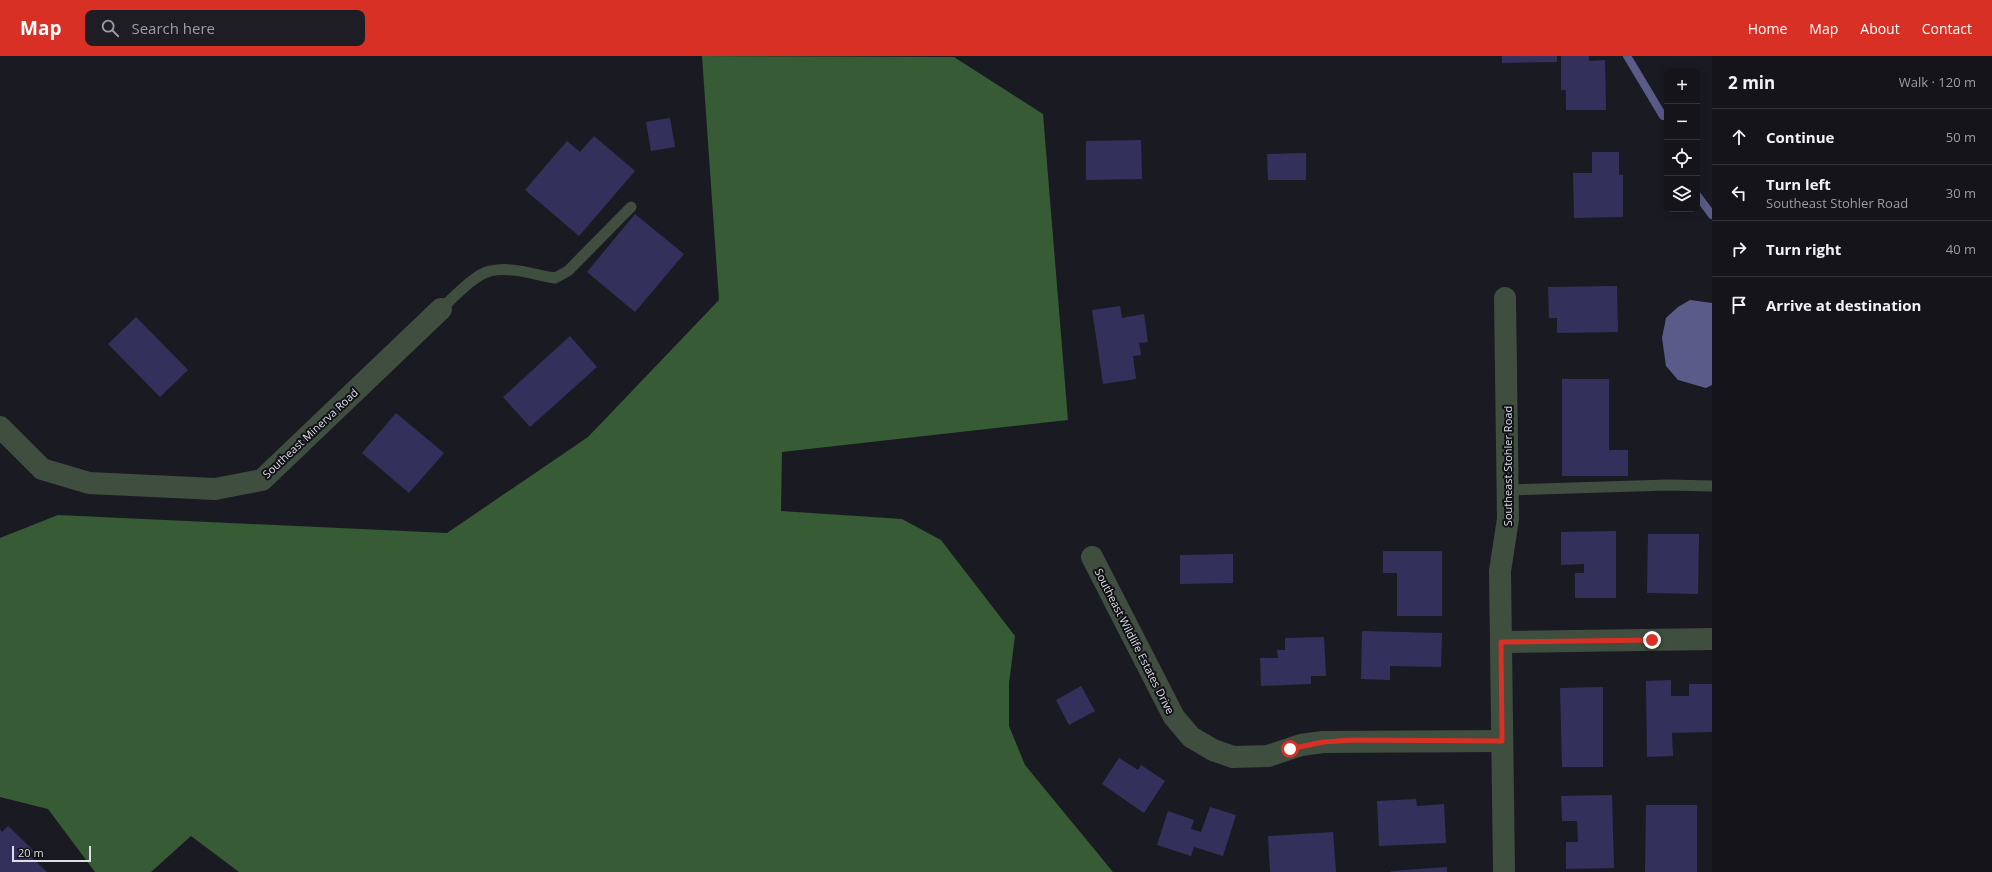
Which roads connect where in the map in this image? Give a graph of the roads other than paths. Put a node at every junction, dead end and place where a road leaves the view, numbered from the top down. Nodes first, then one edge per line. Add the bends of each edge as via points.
1 (630, 207) dead end
2 (1505, 298) dead end
3 (441, 309) joint
4 (0, 427) edge
5 (1712, 486) edge
6 (1508, 490) junction
7 (1092, 557) dead end
8 (1712, 639) edge
9 (1501, 642) junction
10 (1502, 741) junction
11 (1504, 872) edge

1 - 3 lane via 568,271 555,278 514,270 490,271 468,283
2 - 6 street, Southeast Stohler Road
3 - 4 street, Southeast Minerva Road via 262,480 215,489 89,483 42,469
5 - 6 lane
6 - 9 street, Southeast Stohler Road via 1508,519 1500,571
7 - 10 street, Southeast Wildlife Estates Drive via 1174,717 1191,737 1213,750 1233,757 1268,756 1301,745 1323,742
8 - 9 street
9 - 10 street, Southeast Stohler Road
10 - 11 street, Southeast Stohler Road

